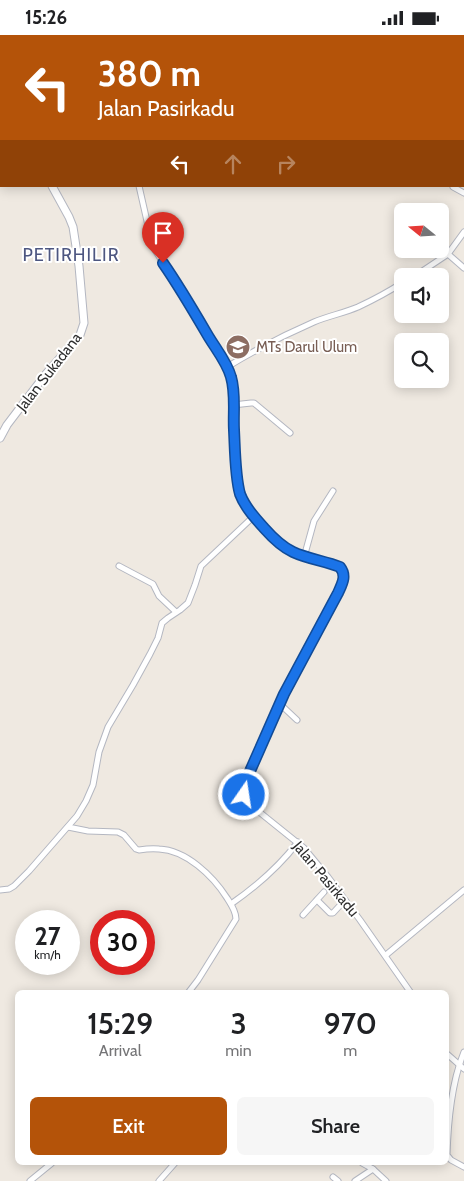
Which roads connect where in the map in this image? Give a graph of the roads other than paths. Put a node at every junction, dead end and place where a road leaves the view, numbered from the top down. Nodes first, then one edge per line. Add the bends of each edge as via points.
1 (53, 187) edge
2 (140, 187) edge
3 (453, 187) edge
4 (464, 193) edge
5 (464, 232) edge
6 (449, 253) edge
7 (449, 255) edge
8 (442, 258) edge
9 (427, 268) edge
10 (464, 268) edge
11 (394, 288) edge
12 (227, 367) junction
13 (233, 405) junction
14 (290, 433) dead end
15 (0, 438) edge
16 (333, 491) dead end
17 (254, 517) junction
18 (303, 556) junction
19 (119, 566) dead end
20 (176, 612) junction
21 (280, 704) junction
22 (297, 720) dead end
23 (68, 827) junction
24 (298, 842) junction
25 (0, 890) edge
26 (464, 891) edge
27 (324, 892) dead end
28 (317, 900) junction
29 (345, 900) junction
30 (231, 904) junction
31 (304, 915) dead end
32 (386, 955) junction
33 (190, 990) edge
34 (409, 990) edge
35 (464, 1052) edge
36 (449, 1056) edge
37 (459, 1065) junction
38 (464, 1069) edge
39 (449, 1118) edge
40 (449, 1158) edge
41 (50, 1165) edge
42 (173, 1165) edge
43 (366, 1165) edge
44 (464, 1167) edge
45 (373, 1169) junction
46 (31, 1181) edge
47 (160, 1181) edge
48 (355, 1181) edge
49 (386, 1181) edge

1 - 15 main road, Jalan Sukadana via 73,227 83,329
2 - 12 street, Jalan Pasirkadu via 155,250
3 - 4 street
5 - 6 street
7 - 10 street
8 - 9 street
11 - 12 street via 357,308 293,331
12 - 13 street, Jalan Pasirkadu via 232,381
13 - 14 street via 254,403
13 - 17 street, Jalan Pasirkadu via 239,488
16 - 18 street via 314,521
17 - 18 street, Jalan Pasirkadu via 284,547
17 - 20 street via 201,566 188,603
18 - 21 street, Jalan Pasirkadu via 340,567 344,577
19 - 20 street via 153,584 159,596
20 - 23 street via 162,623 158,638 134,685 108,727 93,785 78,816
21 - 22 street
21 - 24 street, Jalan Pasirkadu via 247,778 244,795 253,807
23 - 25 street via 14,886
23 - 30 street via 118,832 136,849 160,849 180,855 204,870
24 - 29 street, Jalan Pasirkadu
24 - 30 street via 263,881
26 - 32 street
27 - 28 street
28 - 29 street via 330,913
28 - 31 street
29 - 32 street, Jalan Pasirkadu
30 - 33 street via 236,919
32 - 34 street, Jalan Pasirkadu
35 - 37 street
36 - 37 street
37 - 38 street
37 - 39 street
40 - 44 street
41 - 46 street
42 - 47 street
43 - 45 street
45 - 48 street
45 - 49 street

